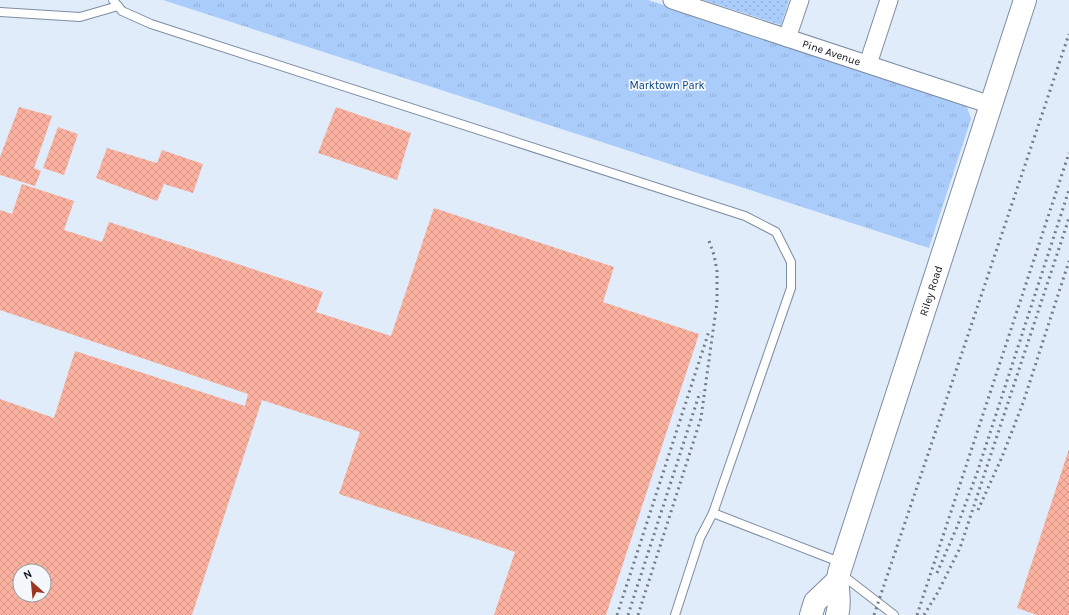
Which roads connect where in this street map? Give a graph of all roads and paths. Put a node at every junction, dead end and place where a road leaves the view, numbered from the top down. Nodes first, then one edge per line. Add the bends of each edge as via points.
1 (672, 0) edge
2 (800, 0) edge
3 (889, 0) edge
4 (1024, 0) edge
5 (116, 3) edge
6 (0, 12) edge
7 (787, 38) junction
8 (868, 64) junction
9 (991, 105) junction
10 (713, 513) junction
11 (839, 573) junction
12 (675, 615) edge
13 (811, 615) edge
14 (837, 615) edge
15 (894, 615) edge

1 - 7 street, Pine Avenue
2 - 7 street
3 - 8 street
4 - 9 main road, Riley Road
5 - 6 lane via 80,17
5 - 10 lane via 122,11 151,24 745,216 776,232 791,262 791,288
7 - 8 street, Pine Avenue
8 - 9 street, Pine Avenue
9 - 11 main road, Riley Road
10 - 11 lane
10 - 12 lane via 700,538
11 - 13 main road, Riley Road via 815,602
11 - 14 main road, Riley Road via 840,606
11 - 15 lane

